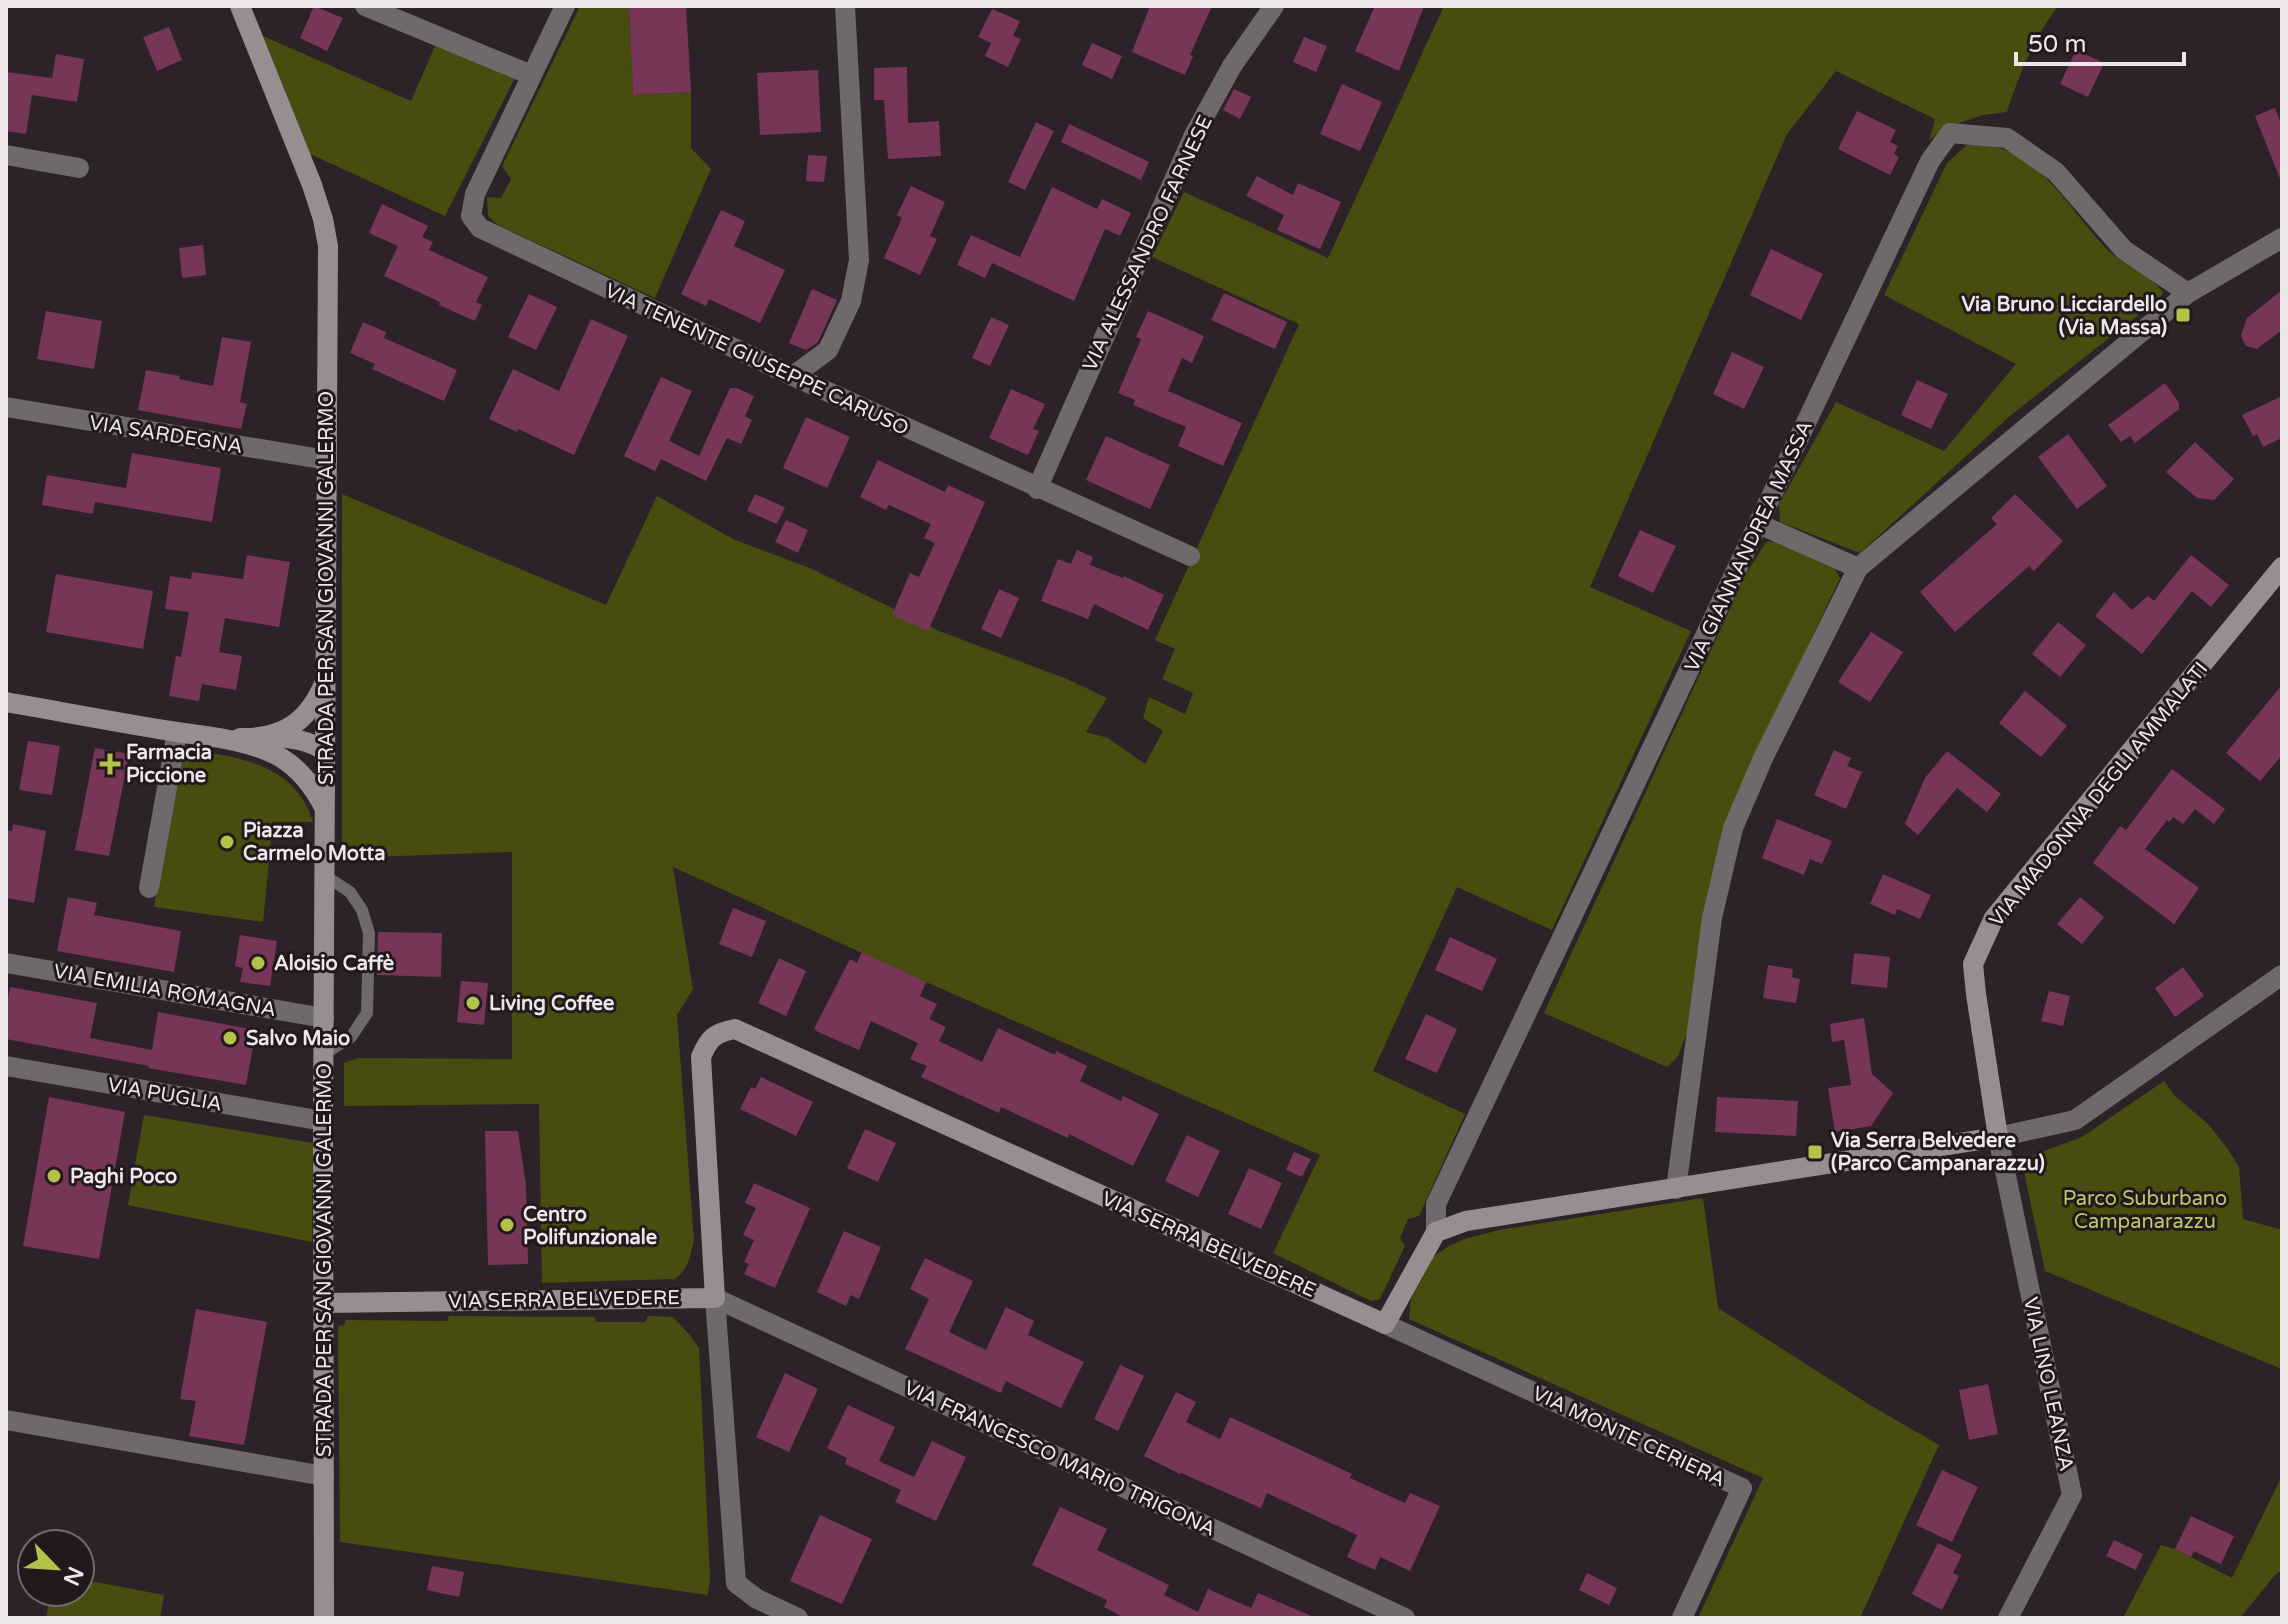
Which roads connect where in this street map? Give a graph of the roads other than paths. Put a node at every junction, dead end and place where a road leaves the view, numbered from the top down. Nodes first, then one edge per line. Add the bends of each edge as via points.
1 (240, 6) edge
2 (365, 6) edge
3 (565, 6) edge
4 (845, 6) edge
5 (1274, 6) edge
6 (531, 75) junction
7 (6, 155) edge
8 (79, 168) dead end
9 (2282, 238) edge
10 (2188, 293) junction
11 (793, 376) junction
12 (6, 407) edge
13 (327, 460) junction
14 (1037, 489) junction
15 (1759, 524) junction
16 (1190, 556) dead end
17 (2282, 567) edge
18 (1858, 568) junction
19 (325, 682) junction
20 (6, 702) edge
21 (177, 732) junction
22 (271, 736) junction
23 (216, 737) junction
24 (325, 751) junction
25 (279, 757) junction
26 (325, 809) junction
27 (324, 875) junction
28 (149, 888) dead end
29 (6, 963) edge
30 (2282, 975) edge
31 (324, 1018) junction
32 (324, 1054) junction
33 (6, 1066) edge
34 (323, 1121) junction
35 (1998, 1137) junction
36 (1676, 1189) junction
37 (1436, 1232) junction
38 (715, 1298) junction
39 (324, 1303) junction
40 (1385, 1324) junction
41 (6, 1420) edge
42 (324, 1476) junction
43 (324, 1618) edge
44 (798, 1618) edge
45 (1405, 1618) edge
46 (1682, 1618) edge
47 (2008, 1618) edge

1 - 13 street, STRADA PER SAN GIOVANNI GALERMO via 323,219 328,246
2 - 6 street
3 - 6 street, VIA TENENTE GIUSEPPE CARUSO
4 - 11 street via 859,260 851,301 828,350
5 - 14 street, VIA ALESSANDRO FARNESE via 1232,66 1194,135
6 - 11 street, VIA TENENTE GIUSEPPE CARUSO via 475,194 471,216 480,228
7 - 8 street
9 - 10 street
10 - 15 street, VIA GIANNANDREA MASSA via 2124,250 2056,172 2007,138 1950,133 1930,161
10 - 18 street
11 - 14 street, VIA TENENTE GIUSEPPE CARUSO
12 - 13 street, VIA SARDEGNA
13 - 19 street, STRADA PER SAN GIOVANNI GALERMO
14 - 16 street, VIA TENENTE GIUSEPPE CARUSO
15 - 18 street
15 - 37 street, VIA GIANNANDREA MASSA via 1436,1204
17 - 35 street, VIA MADONNA DEGLI AMMALATI via 1994,918 1973,964
18 - 36 street via 1733,828 1712,918
19 - 22 street via 317,701 296,724
19 - 24 street, STRADA PER SAN GIOVANNI GALERMO
20 - 21 street
21 - 23 street
21 - 28 street
22 - 23 street
22 - 24 street via 299,739
23 - 25 street
24 - 25 street via 308,758
24 - 26 street, STRADA PER SAN GIOVANNI GALERMO
25 - 26 street via 314,787
26 - 27 street, STRADA PER SAN GIOVANNI GALERMO
27 - 31 street, STRADA PER SAN GIOVANNI GALERMO
27 - 32 lane via 350,892 369,933 367,1013 351,1037
29 - 31 street, VIA EMILIA ROMAGNA
30 - 35 street via 2075,1120
31 - 32 street, STRADA PER SAN GIOVANNI GALERMO
32 - 34 street, STRADA PER SAN GIOVANNI GALERMO
33 - 34 street, VIA PUGLIA
34 - 39 street, STRADA PER SAN GIOVANNI GALERMO
35 - 36 street
35 - 47 street, VIA LINO LEANZA via 2072,1495
36 - 37 street via 1466,1221
37 - 40 street
38 - 39 street, VIA SERRA BELVEDERE
38 - 40 street, VIA SERRA BELVEDERE via 701,1057 720,1031 735,1029
38 - 44 street via 736,1583
38 - 45 street, VIA FRANCESCO MARIO TRIGONA
39 - 42 street, STRADA PER SAN GIOVANNI GALERMO
40 - 46 street, VIA MONTE CERIERA via 1742,1488
41 - 42 street
42 - 43 street, STRADA PER SAN GIOVANNI GALERMO

